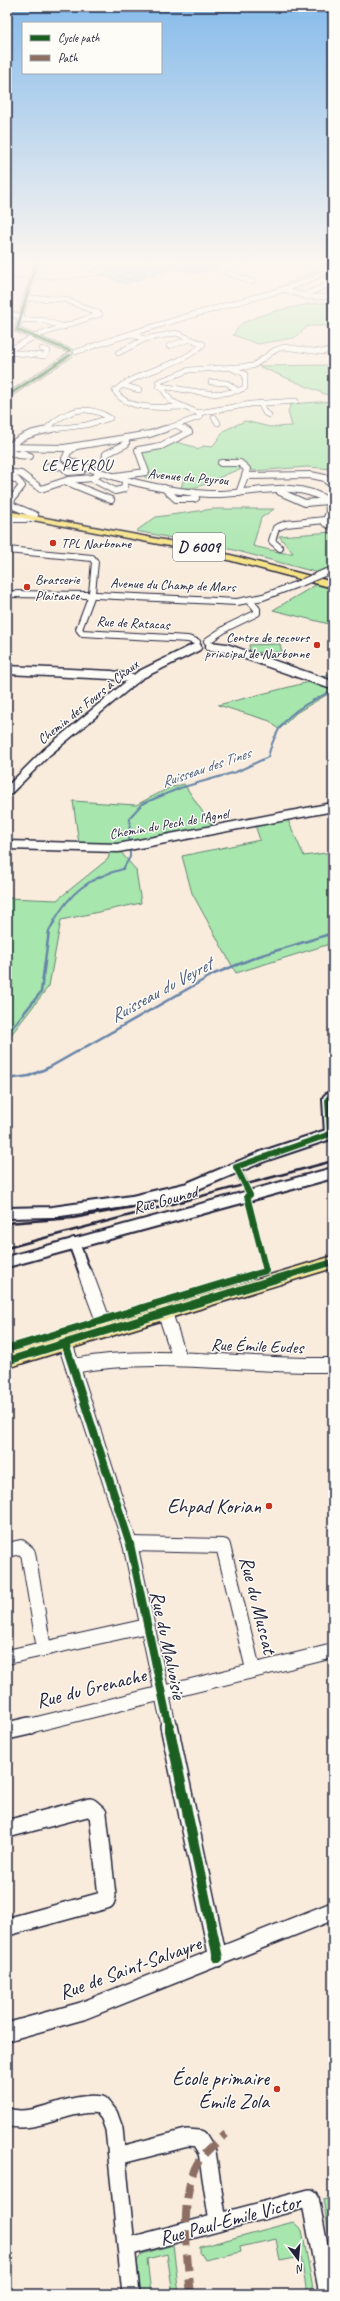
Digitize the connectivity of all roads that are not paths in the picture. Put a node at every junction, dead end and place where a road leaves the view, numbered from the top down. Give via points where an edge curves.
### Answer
1 (49, 367) edge
2 (159, 367) edge
3 (247, 367) edge
4 (199, 368) joint
5 (231, 368) junction
6 (211, 382) dead end
7 (122, 385) junction
8 (159, 386) junction
9 (140, 390) dead end
10 (238, 391) junction
11 (7, 396) edge
12 (296, 401) dead end
13 (260, 403) junction
14 (238, 406) junction
15 (184, 407) junction
16 (199, 415) junction
17 (268, 415) dead end
18 (214, 417) junction
19 (218, 423) dead end
20 (179, 426) junction
21 (46, 429) junction
22 (126, 438) junction
23 (62, 440) dead end
24 (77, 446) junction
25 (9, 449) edge
26 (45, 449) junction
27 (18, 455) dead end
28 (49, 456) junction
29 (64, 459) junction
30 (106, 459) dead end
31 (221, 463) dead end
32 (89, 470) junction
33 (7, 474) edge
34 (95, 476) junction
35 (245, 476) junction
36 (108, 477) junction
37 (7, 479) edge
38 (66, 481) junction
39 (327, 481) dead end
40 (125, 482) junction
41 (277, 490) junction
42 (254, 492) junction
43 (239, 493) junction
44 (263, 496) dead end
45 (7, 498) edge
46 (111, 500) dead end
47 (329, 500) edge
48 (7, 510) edge
49 (7, 513) edge
50 (331, 513) edge
51 (38, 517) junction
52 (7, 519) edge
53 (325, 520) junction
54 (333, 527) edge
55 (280, 548) dead end
56 (7, 550) edge
57 (333, 570) edge
58 (333, 581) edge
59 (333, 585) edge
60 (7, 594) edge
61 (91, 595) junction
62 (249, 600) junction
63 (197, 644) junction
64 (209, 644) junction
65 (7, 670) edge
66 (135, 679) junction
67 (329, 684) dead end
68 (7, 792) edge
69 (333, 807) edge
70 (7, 845) edge
71 (333, 1095) edge
72 (333, 1173) edge
73 (7, 1213) edge
74 (74, 1243) junction
75 (7, 1262) edge
76 (333, 1262) edge
77 (165, 1313) junction
78 (106, 1331) junction
79 (65, 1343) junction
80 (180, 1359) junction
81 (7, 1361) edge
82 (333, 1365) edge
83 (73, 1366) junction
84 (130, 1544) junction
85 (7, 1550) edge
86 (147, 1626) junction
87 (44, 1648) junction
88 (333, 1651) edge
89 (7, 1657) edge
90 (253, 1670) junction
91 (162, 1692) junction
92 (7, 1731) edge
93 (7, 1829) edge
94 (333, 1911) edge
95 (7, 1927) edge
96 (218, 1958) junction
97 (7, 2032) edge
98 (7, 2117) edge
99 (117, 2156) junction
100 (218, 2222) junction
101 (127, 2247) junction
102 (131, 2294) edge
103 (328, 2294) edge

1 - 11 street
2 - 7 street
3 - 5 street
4 - 5 street
4 - 8 street via 161,380 158,382
5 - 10 street via 245,374 245,388
6 - 10 street via 227,383
7 - 9 street
7 - 15 street via 116,391 117,396 130,403 156,407
8 - 10 street via 183,388 204,395
8 - 15 street via 167,398
12 - 13 street
13 - 14 street
13 - 17 street
14 - 16 street
14 - 18 street via 240,413
15 - 16 street
16 - 18 street
16 - 20 street
18 - 19 street
20 - 22 street
20 - 36 street via 189,432 161,446 138,450 146,472
21 - 21 street via 72,428 110,418 87,409 56,421
21 - 25 street via 16,440
22 - 24 street
22 - 30 street via 126,444 106,454
23 - 24 street
24 - 26 street
24 - 29 street via 68,452
25 - 26 street
25 - 27 street
26 - 28 street, Avenue du Peyrou
28 - 29 street, Avenue du Peyrou
28 - 32 street via 48,466 62,466 72,473
29 - 32 street, Avenue du Peyrou
31 - 35 street via 243,465 247,469
32 - 34 street, Avenue du Peyrou
33 - 38 street via 21,474 42,489
33 - 51 street via 22,486 13,497 11,505
34 - 36 street, Avenue du Peyrou
34 - 38 street
34 - 40 street via 115,491 124,489
35 - 39 street via 311,475 325,478
35 - 43 street
36 - 40 street, Avenue du Peyrou
37 - 45 street via 13,480 18,486 18,489
38 - 46 street
40 - 43 street, Avenue du Peyrou via 164,488 176,499 194,499 196,498 193,492 216,495
41 - 42 street, Avenue du Peyrou
41 - 47 street, Avenue du Peyrou via 305,490
41 - 47 street via 304,503
42 - 43 street, Avenue du Peyrou
42 - 44 street
47 - 50 street
48 - 51 main road, D 6009
49 - 51 main road, D 6009
50 - 53 street
51 - 52 street
51 - 58 main road, D 6009 via 203,547
51 - 59 main road, D 6009 via 210,553
53 - 54 street
53 - 55 street via 286,524 276,528 272,541
56 - 61 street, Rue de Ratacas via 92,558 94,562
57 - 62 street, bridge
60 - 61 street, Avenue du Champ de Mars
61 - 62 street, Avenue du Champ de Mars via 226,602
61 - 63 street, Rue de Ratacas via 79,629 82,632 188,639
62 - 64 street via 257,608 257,613 228,627
63 - 64 street via 205,648
63 - 66 street, Chemin des Fours à Chaux
64 - 67 street
65 - 66 street via 127,676
66 - 68 street, Chemin des Fours à Chaux via 47,752
69 - 70 street, Chemin du Pech de l'Agnel via 118,848
71 - 73 street via 328,1099 330,1134 205,1183 132,1201 53,1212
72 - 74 street, Rue Gounod via 248,1191
74 - 75 street, Rue Gounod
74 - 78 street
76 - 77 main road
77 - 78 main road
77 - 80 street
78 - 79 main road
79 - 81 main road
79 - 83 street, Rue du Malvoisie
80 - 82 street, Rue Émile Eudes via 241,1364
80 - 83 street, Rue Émile Eudes via 128,1357
83 - 84 street, Rue du Malvoisie
84 - 86 street, Rue du Malvoisie
84 - 90 street, Rue du Muscat via 223,1546
85 - 87 street via 21,1547 28,1553
86 - 87 street
86 - 91 street, Rue du Malvoisie
87 - 89 street
88 - 90 street, Rue du Muscat
90 - 91 street, Rue du Muscat
91 - 92 street, Rue du Grenache
91 - 96 street, Rue du Malvoisie
93 - 95 street via 90,1808 98,1814 107,1896 106,1900
94 - 96 street, Rue de Saint-Salvayre
96 - 97 street, Rue de Saint-Salvayre via 82,2011
98 - 99 street via 20,2120 84,2102 93,2102 101,2105 109,2115 114,2129
99 - 100 street via 187,2138 199,2139 207,2152
99 - 101 street
100 - 101 street, Rue Paul-Émile Victor
100 - 103 street, Rue Paul-Émile Victor via 310,2198
101 - 102 street

